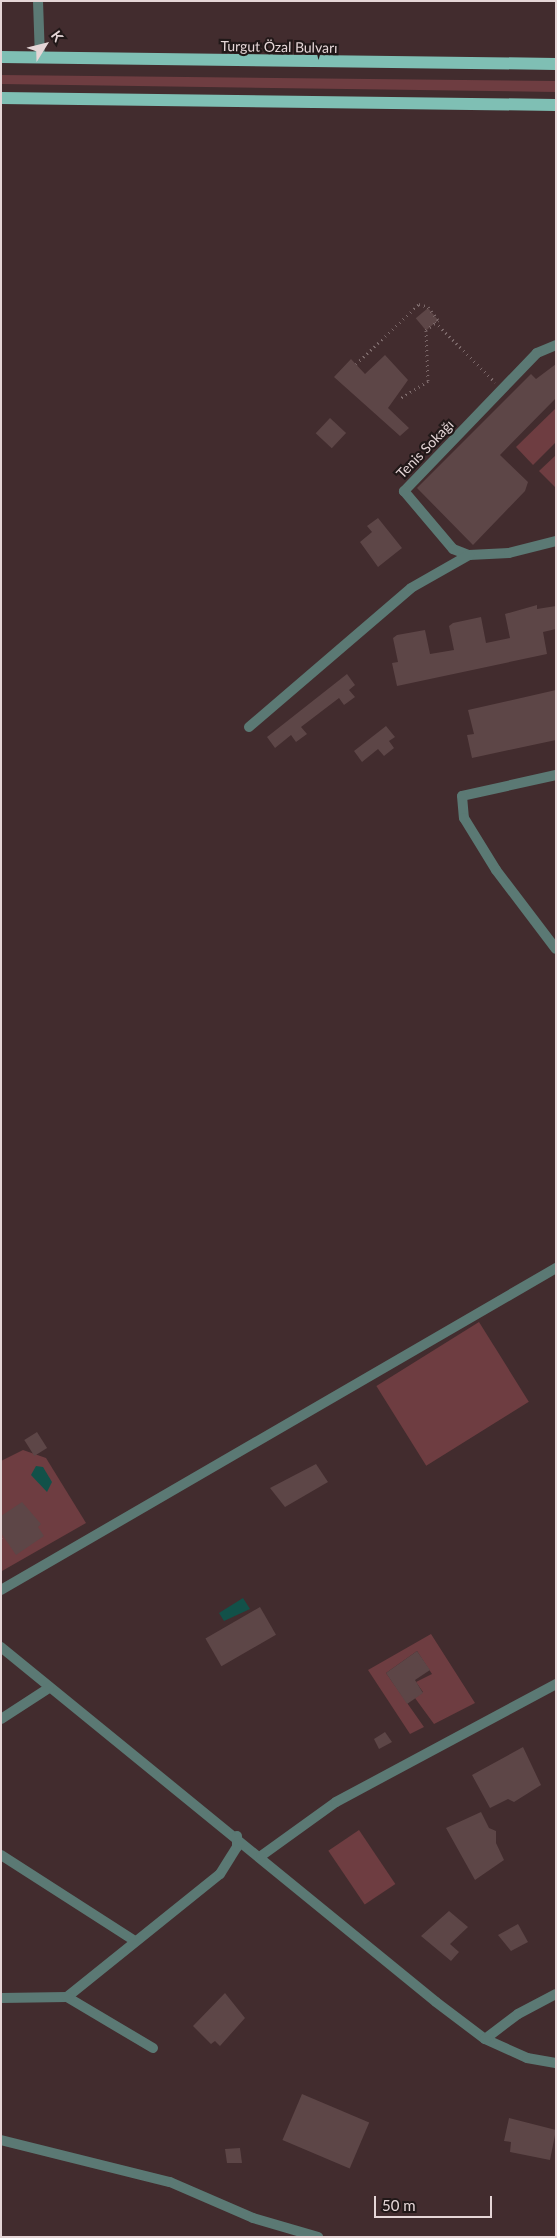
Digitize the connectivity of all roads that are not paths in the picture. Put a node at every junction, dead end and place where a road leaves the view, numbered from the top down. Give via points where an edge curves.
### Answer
1 (38, 1) edge
2 (1, 57) edge
3 (40, 57) junction
4 (556, 64) edge
5 (1, 98) edge
6 (556, 105) edge
7 (556, 345) edge
8 (556, 541) edge
9 (470, 555) junction
10 (249, 727) dead end
11 (556, 775) edge
12 (556, 949) edge
13 (556, 1268) edge
14 (1, 1590) edge
15 (1, 1647) edge
16 (556, 1684) edge
17 (49, 1688) junction
18 (1, 1719) edge
19 (237, 1836) junction
20 (1, 1855) edge
21 (261, 1856) junction
22 (135, 1942) junction
23 (556, 1994) edge
24 (1, 1998) edge
25 (66, 1998) junction
26 (485, 2039) junction
27 (153, 2048) dead end
28 (556, 2064) edge
29 (1, 2140) edge
30 (318, 2237) edge

1 - 3 street
2 - 3 main road, Turgut Özal Bulvarı
3 - 4 main road, Turgut Özal Bulvarı
5 - 6 main road
7 - 9 street, Tenis Sokağı via 537,353 404,490 453,550
8 - 9 street, Tenis Sokağı via 509,553
9 - 10 street via 410,588
11 - 12 street via 462,796 464,818
13 - 14 street
15 - 17 street
16 - 21 street via 336,1802
17 - 18 street
17 - 19 street
19 - 21 street
19 - 22 street via 237,1848 220,1874
20 - 22 street
21 - 26 street
22 - 25 street
23 - 26 street via 518,2014
24 - 25 street
25 - 27 street
26 - 28 street via 527,2058
29 - 30 street via 170,2182 253,2218

